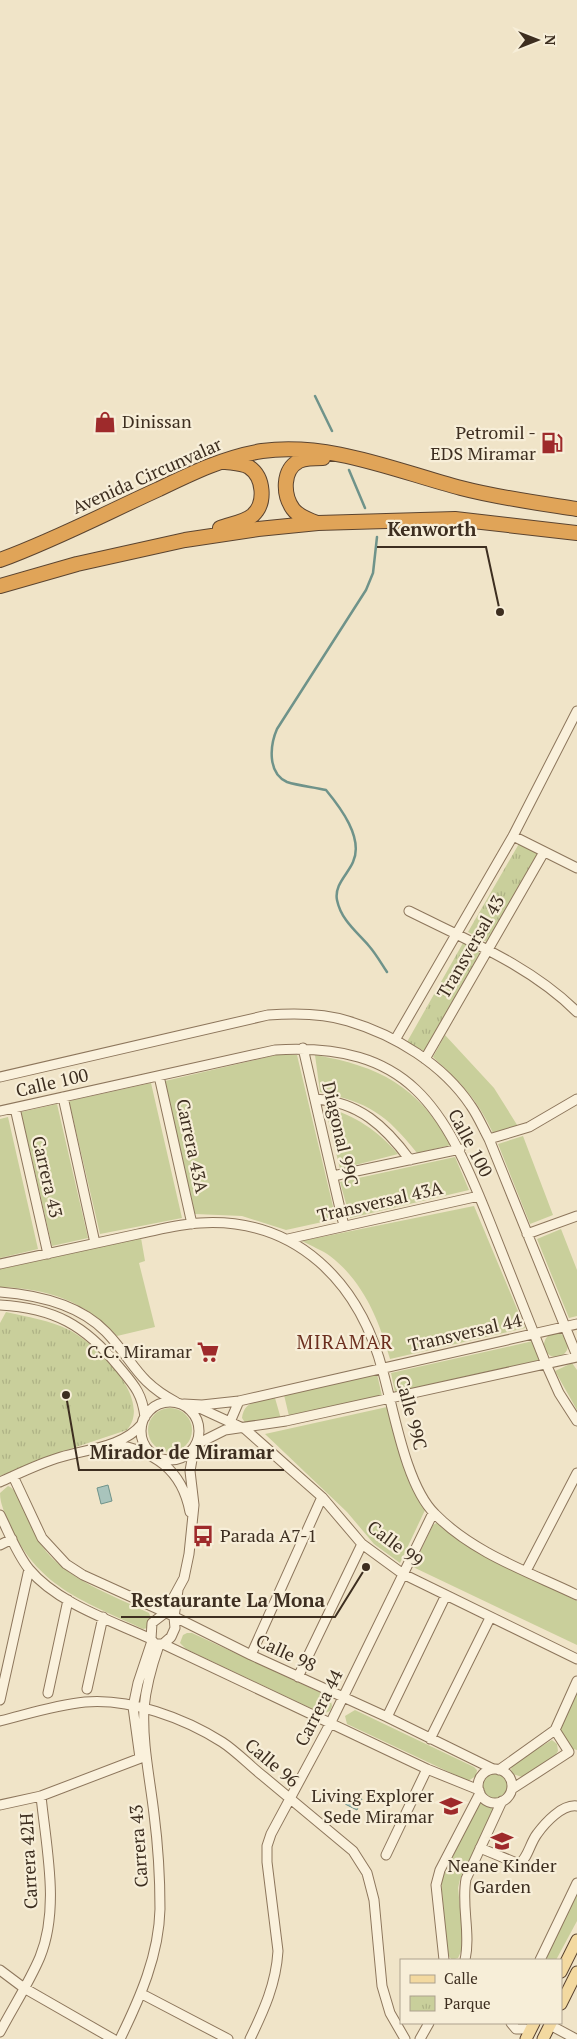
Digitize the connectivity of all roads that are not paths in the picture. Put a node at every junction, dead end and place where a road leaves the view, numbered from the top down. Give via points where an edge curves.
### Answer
1 (216, 462) junction
2 (371, 462) junction
3 (577, 509) edge
4 (318, 523) junction
5 (577, 533) edge
6 (197, 538) junction
7 (0, 560) edge
8 (0, 586) edge
9 (577, 711) edge
10 (513, 836) junction
11 (544, 852) junction
12 (577, 868) edge
13 (410, 911) dead end
14 (456, 935) junction
15 (488, 951) junction
16 (577, 1012) edge
17 (395, 1040) junction
18 (303, 1048) junction
19 (425, 1059) junction
20 (159, 1076) junction
21 (0, 1077) edge
22 (63, 1097) junction
23 (315, 1099) junction
24 (577, 1099) edge
25 (15, 1108) junction
26 (0, 1111) edge
27 (489, 1139) junction
28 (460, 1149) junction
29 (410, 1160) junction
30 (333, 1176) junction
31 (479, 1196) junction
32 (577, 1216) edge
33 (192, 1224) junction
34 (344, 1226) junction
35 (527, 1234) junction
36 (288, 1239) junction
37 (95, 1243) junction
38 (48, 1254) junction
39 (0, 1264) edge
40 (0, 1292) edge
41 (0, 1305) edge
42 (577, 1324) edge
43 (566, 1326) junction
44 (534, 1334) junction
45 (577, 1356) edge
46 (546, 1364) junction
47 (382, 1368) junction
48 (390, 1398) junction
49 (239, 1401) junction
50 (180, 1403) junction
51 (194, 1405) junction
52 (577, 1420) edge
53 (143, 1421) junction
54 (230, 1422) junction
55 (245, 1429) junction
56 (113, 1444) junction
57 (196, 1446) junction
58 (155, 1456) junction
59 (577, 1473) edge
60 (13, 1476) junction
61 (0, 1482) edge
62 (322, 1497) junction
63 (433, 1513) junction
64 (0, 1515) edge
65 (192, 1520) junction
66 (12, 1539) junction
67 (362, 1544) junction
68 (0, 1545) edge
69 (29, 1569) junction
70 (526, 1571) junction
71 (403, 1574) junction
72 (178, 1590) junction
73 (446, 1595) junction
74 (577, 1595) edge
75 (68, 1600) junction
76 (164, 1613) junction
77 (103, 1617) junction
78 (174, 1617) junction
79 (490, 1618) junction
80 (156, 1642) junction
81 (251, 1655) junction
82 (577, 1660) edge
83 (298, 1676) junction
84 (577, 1681) edge
85 (87, 1689) dead end
86 (48, 1693) dead end
87 (343, 1697) junction
88 (0, 1700) edge
89 (133, 1707) junction
90 (144, 1710) junction
91 (387, 1716) junction
92 (0, 1722) edge
93 (330, 1724) junction
94 (554, 1730) junction
95 (430, 1739) junction
96 (573, 1753) edge
97 (143, 1757) junction
98 (496, 1769) junction
99 (427, 1770) junction
100 (512, 1789) junction
101 (479, 1791) junction
102 (41, 1796) junction
103 (291, 1799) junction
104 (502, 1802) junction
105 (0, 1805) edge
106 (575, 1806) edge
107 (480, 1848) junction
108 (386, 1855) dead end
109 (577, 1883) edge
110 (577, 1940) edge
111 (444, 1959) edge
112 (465, 1959) edge
113 (540, 1959) edge
114 (0, 1970) edge
115 (562, 1970) edge
116 (577, 1972) edge
117 (24, 1988) junction
118 (142, 1994) junction
119 (562, 2002) edge
120 (428, 2024) edge
121 (512, 2024) edge
122 (551, 2024) edge
123 (530, 2030) edge
124 (0, 2032) edge
125 (113, 2039) edge
126 (120, 2039) edge
127 (228, 2039) edge
128 (250, 2039) edge
129 (405, 2039) edge
130 (420, 2039) edge
131 (543, 2039) edge
132 (576, 2039) edge

1 - 2 highway, Avenida Circunvalar via 294,449 324,451
1 - 6 highway via 251,468 260,484 261,502 248,519
1 - 7 highway, Avenida Circunvalar via 45,543
2 - 3 highway, Avenida Circunvalar via 474,492
2 - 4 highway via 322,458 300,461 291,467 286,496 294,510
4 - 5 highway via 455,520
4 - 6 highway
6 - 8 highway via 77,564
9 - 10 street, Transversal 43
10 - 11 street
10 - 14 street, Transversal 43
11 - 12 street
11 - 15 street, Transversal 43
13 - 14 street
14 - 15 street
14 - 17 street, Transversal 43
15 - 16 street via 525,971
15 - 19 street, Transversal 43
17 - 19 street, Calle 100
17 - 21 street, Calle 100 via 347,1020 296,1013 268,1015
18 - 20 street, Calle 100 via 274,1050
18 - 23 street, Diagonal 99C
18 - 28 street, Calle 100 via 354,1056 404,1080 430,1104
19 - 27 street, Calle 100 via 448,1078 471,1106
20 - 22 street, Calle 100
20 - 33 street, Carrera 43A
22 - 25 street, Calle 100
22 - 37 street
23 - 29 street via 346,1104 367,1114 394,1138
23 - 30 street, Diagonal 99C
24 - 27 street via 529,1127
25 - 26 street, Calle 100
25 - 38 street, Carrera 43
27 - 35 street, Calle 100
28 - 29 street
28 - 31 street, Calle 100
29 - 30 street
30 - 34 street, Diagonal 99C
31 - 34 street, Transversal 43A
31 - 44 street, Calle 100
32 - 35 street
33 - 36 street, Calle 99C via 239,1224
33 - 37 street, Calle 99C
34 - 36 street, Transversal 43A
35 - 43 street, Calle 100
36 - 47 street, Calle 99C via 344,1285 368,1325
37 - 38 street, Calle 99C
38 - 39 street, Calle 99C
40 - 50 street via 37,1297 79,1312 107,1332 147,1383
41 - 53 street via 52,1315 90,1334 140,1393
42 - 43 street, Transversal 44
43 - 44 street, Transversal 44
43 - 45 street, Calle 100
44 - 46 street, Calle 100
44 - 47 street, Transversal 44
45 - 46 street
46 - 48 street
46 - 52 street, Calle 100
47 - 48 street, Calle 99C
47 - 49 street, Transversal 44
48 - 55 street
48 - 63 street, Calle 99C via 409,1466
49 - 51 street, Transversal 44
49 - 54 street
50 - 51 street, Transversal 44
50 - 53 street via 154,1406
50 - 57 street via 195,1414 198,1422 200,1429
51 - 54 street, Calle 99
53 - 56 street via 133,1433
53 - 58 street via 143,1441
54 - 55 street, Calle 99
55 - 57 street via 221,1431
55 - 62 street, Calle 99
56 - 58 street
56 - 60 street via 59,1458
57 - 58 street via 183,1458 174,1460
57 - 65 street via 190,1471 194,1496
58 - 65 street via 181,1486
59 - 70 street
60 - 61 street
60 - 76 street via 42,1538 66,1564
62 - 67 street, Calle 99
62 - 81 street
63 - 70 street, Calle 99C via 465,1540
63 - 71 street, Carrera 44
64 - 66 street
65 - 72 street via 187,1566
66 - 68 street
66 - 69 street
67 - 71 street, Calle 99
67 - 83 street
69 - 75 street
69 - 88 street
70 - 74 street, Calle 99C
71 - 73 street, Calle 99
71 - 87 street, Carrera 44
72 - 76 street
72 - 78 street
73 - 79 street, Calle 99
73 - 91 street
75 - 77 street
75 - 86 street
76 - 78 street, Calle 98
76 - 80 street via 152,1623
77 - 80 street
77 - 85 street
78 - 80 street via 174,1633
78 - 81 street, Calle 98
79 - 82 street, Calle 99
79 - 95 street
80 - 89 street, Carrera 43 via 138,1683
80 - 90 street, Carrera 43
80 - 93 street
81 - 83 street, Calle 98
83 - 87 street, Calle 98
84 - 94 street
87 - 91 street, Calle 98
87 - 93 street, Carrera 44
89 - 90 street, Calle 96
89 - 92 street, Calle 96 via 87,1702 49,1707
89 - 97 street, Carrera 43
90 - 97 street, Carrera 43
90 - 103 street, Calle 96 via 195,1727 223,1743
91 - 95 street, Calle 98
93 - 99 street
93 - 103 street, Carrera 44
94 - 96 street
94 - 98 street
95 - 98 street, Calle 98
96 - 100 street
97 - 102 street
97 - 118 street, Carrera 43 via 154,1814 160,1910 155,1947
98 - 100 street via 511,1779
98 - 101 street via 480,1779
99 - 101 street
99 - 108 street
100 - 104 street
101 - 104 street via 489,1802
101 - 111 street via 440,1870 436,1885
102 - 105 street
102 - 117 street, Carrera 42H via 50,1885 48,1925 40,1956
103 - 128 street, Carrera 44 via 267,1846 277,1966 270,1995
103 - 129 street, Calle 96 via 353,1851 367,1873 374,1900 382,1986 390,2013
104 - 107 street
106 - 107 street via 560,1811 537,1834 519,1864
107 - 112 street via 464,1889 469,1944
109 - 113 street
110 - 115 main road
114 - 117 street
116 - 119 main road
117 - 124 street, Carrera 42H
117 - 125 street
118 - 126 street, Carrera 43
118 - 127 street
120 - 130 street
121 - 123 street via 516,2028
122 - 131 main road
122 - 132 street

